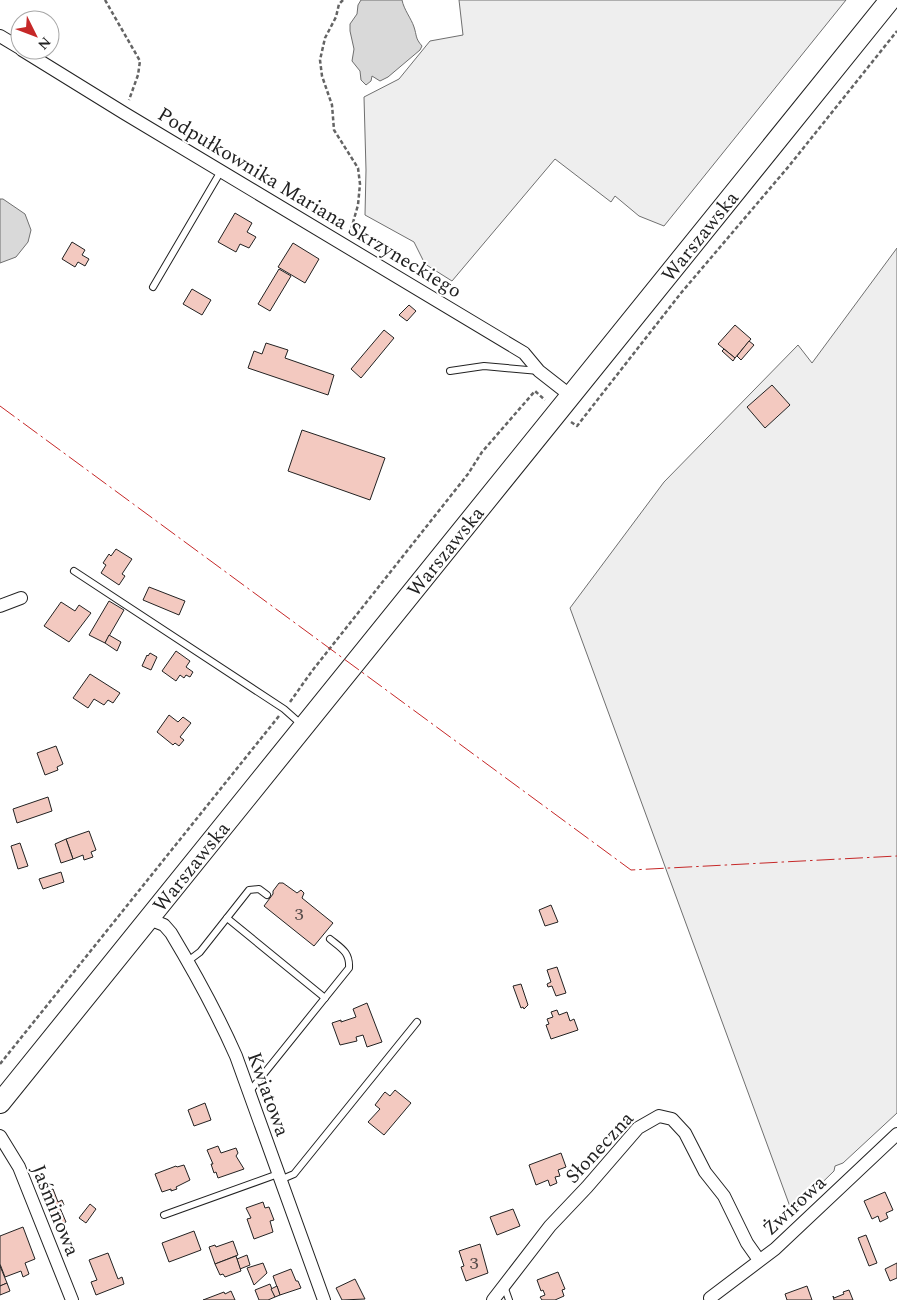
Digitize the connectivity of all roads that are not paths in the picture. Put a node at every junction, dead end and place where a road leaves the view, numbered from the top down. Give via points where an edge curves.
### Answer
1 (890, 0) edge
2 (39, 60) edge
3 (221, 170) junction
4 (153, 287) dead end
5 (450, 371) dead end
6 (539, 371) junction
7 (571, 396) junction
8 (74, 571) dead end
9 (21, 598) dead end
10 (0, 606) edge
11 (304, 727) junction
12 (268, 895) dead end
13 (227, 918) junction
14 (149, 919) junction
15 (330, 939) dead end
16 (188, 961) junction
17 (325, 998) junction
18 (417, 1022) dead end
19 (249, 1092) junction
20 (0, 1104) edge
21 (897, 1134) edge
22 (0, 1136) edge
23 (279, 1177) junction
24 (164, 1215) dead end
25 (759, 1260) junction
26 (504, 1286) junction
27 (710, 1298) dead end
28 (72, 1300) edge
29 (324, 1300) edge
30 (493, 1300) edge
31 (509, 1300) edge

1 - 7 main road, Warszawska
2 - 3 street, Podpułkownika Mariana Skrzyneckiego
3 - 4 lane
3 - 6 street, Podpułkownika Mariana Skrzyneckiego via 524,352
5 - 6 lane via 484,366
6 - 7 street, Podpułkownika Mariana Skrzyneckiego
7 - 11 main road, Warszawska
8 - 11 lane via 284,709
9 - 10 street
11 - 14 main road, Warszawska
12 - 13 lane via 259,889 249,890
13 - 16 lane via 200,952
13 - 17 lane
14 - 16 street, Kwiatowa via 164,925
14 - 20 main road, Warszawska
15 - 17 lane via 350,959 349,968
16 - 19 street, Kwiatowa via 226,1032
17 - 19 lane
18 - 23 lane via 294,1174
19 - 23 street, Kwiatowa
21 - 25 street, Żwirowa via 775,1249
22 - 28 street, Jaśminowa via 19,1167
23 - 24 lane
23 - 29 street, Kwiatowa
25 - 26 street, Słoneczna via 724,1196 705,1172 685,1132 672,1119 659,1116 638,1128 550,1226
25 - 27 street, Żwirowa
26 - 30 street, Słoneczna
26 - 31 lane

